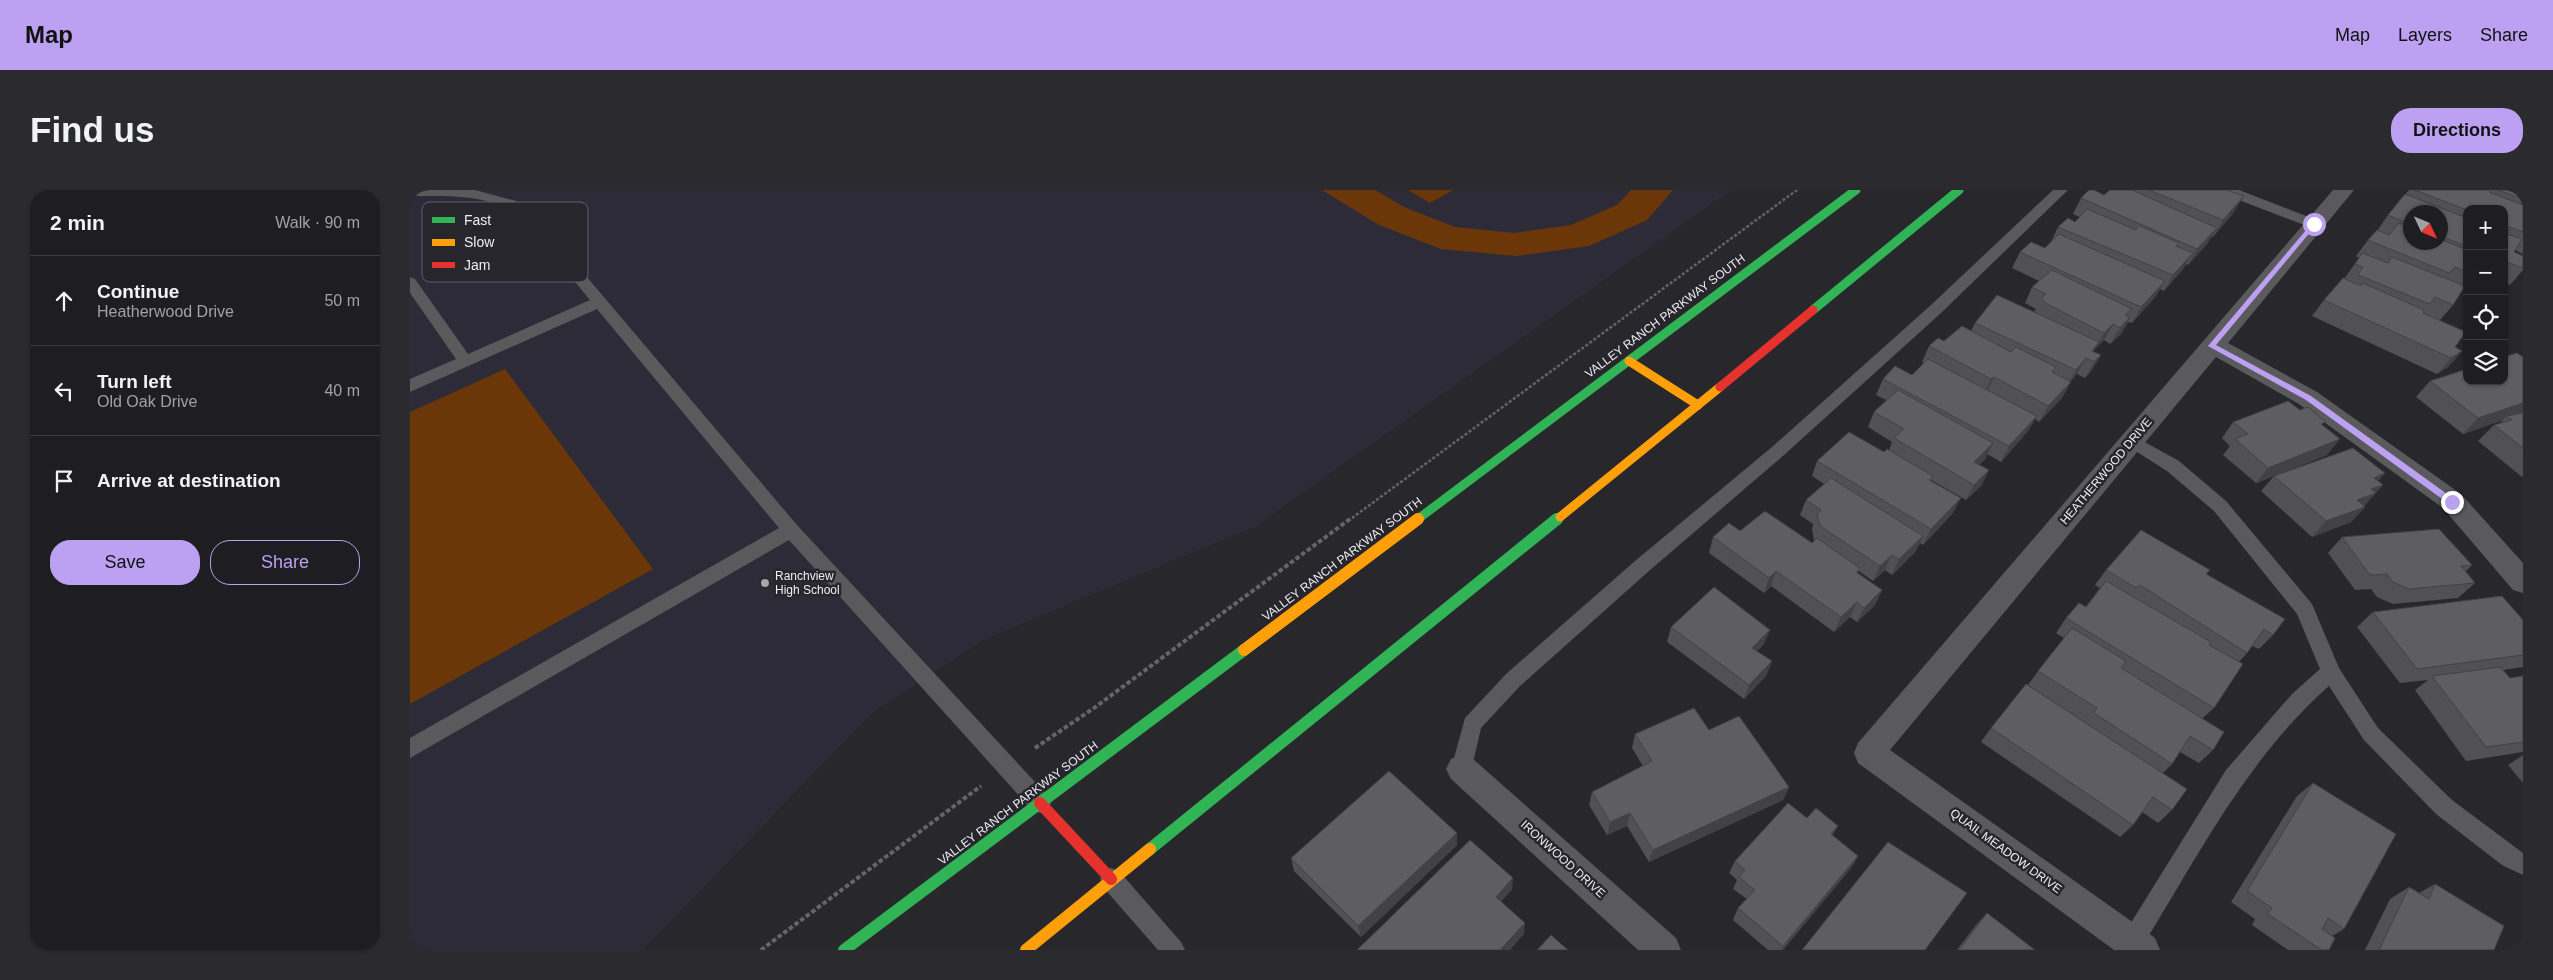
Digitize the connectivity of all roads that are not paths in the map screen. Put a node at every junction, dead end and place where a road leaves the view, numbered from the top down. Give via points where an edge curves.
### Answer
1 (1856, 190) edge
2 (1959, 190) edge
3 (2061, 190) edge
4 (2226, 190) edge
5 (2344, 190) edge
6 (467, 191) edge
7 (410, 192) edge
8 (504, 202) edge
9 (2314, 224) junction
10 (410, 282) edge
11 (585, 282) edge
12 (601, 301) junction
13 (2212, 346) junction
14 (465, 361) junction
15 (1629, 361) junction
16 (410, 386) edge
17 (1698, 405) junction
18 (2132, 440) junction
19 (791, 530) junction
20 (2523, 582) edge
21 (2331, 672) junction
22 (410, 749) edge
23 (1869, 753) joint
24 (1462, 769) joint
25 (1040, 803) junction
26 (2523, 864) edge
27 (1111, 880) junction
28 (2138, 946) edge
29 (844, 950) edge
30 (1026, 950) edge
31 (1173, 950) edge
32 (1664, 950) edge

1 - 15 street, VALLEY RANCH PARKWAY SOUTH
2 - 17 street
3 - 24 lane via 1936,309 1778,451 1513,680 1472,724
4 - 9 lane
5 - 9 street, HEATHERWOOD DRIVE
6 - 7 lane
6 - 8 lane
9 - 13 street, HEATHERWOOD DRIVE
10 - 14 lane
11 - 12 lane
12 - 14 lane
12 - 19 lane
13 - 18 street, HEATHERWOOD DRIVE
13 - 20 street via 2308,398 2452,502
14 - 16 lane
15 - 17 street
15 - 25 street, VALLEY RANCH PARKWAY SOUTH
17 - 27 street
18 - 21 lane via 2173,466 2220,506 2305,610
18 - 23 street, HEATHERWOOD DRIVE
19 - 22 lane
19 - 25 lane
21 - 26 lane via 2372,734 2444,807 2510,858
21 - 28 lane via 2299,700 2234,777
23 - 28 street, QUAIL MEADOW DRIVE
24 - 32 street, IRONWOOD DRIVE
25 - 27 street
25 - 29 street, VALLEY RANCH PARKWAY SOUTH
27 - 30 street
27 - 31 lane

